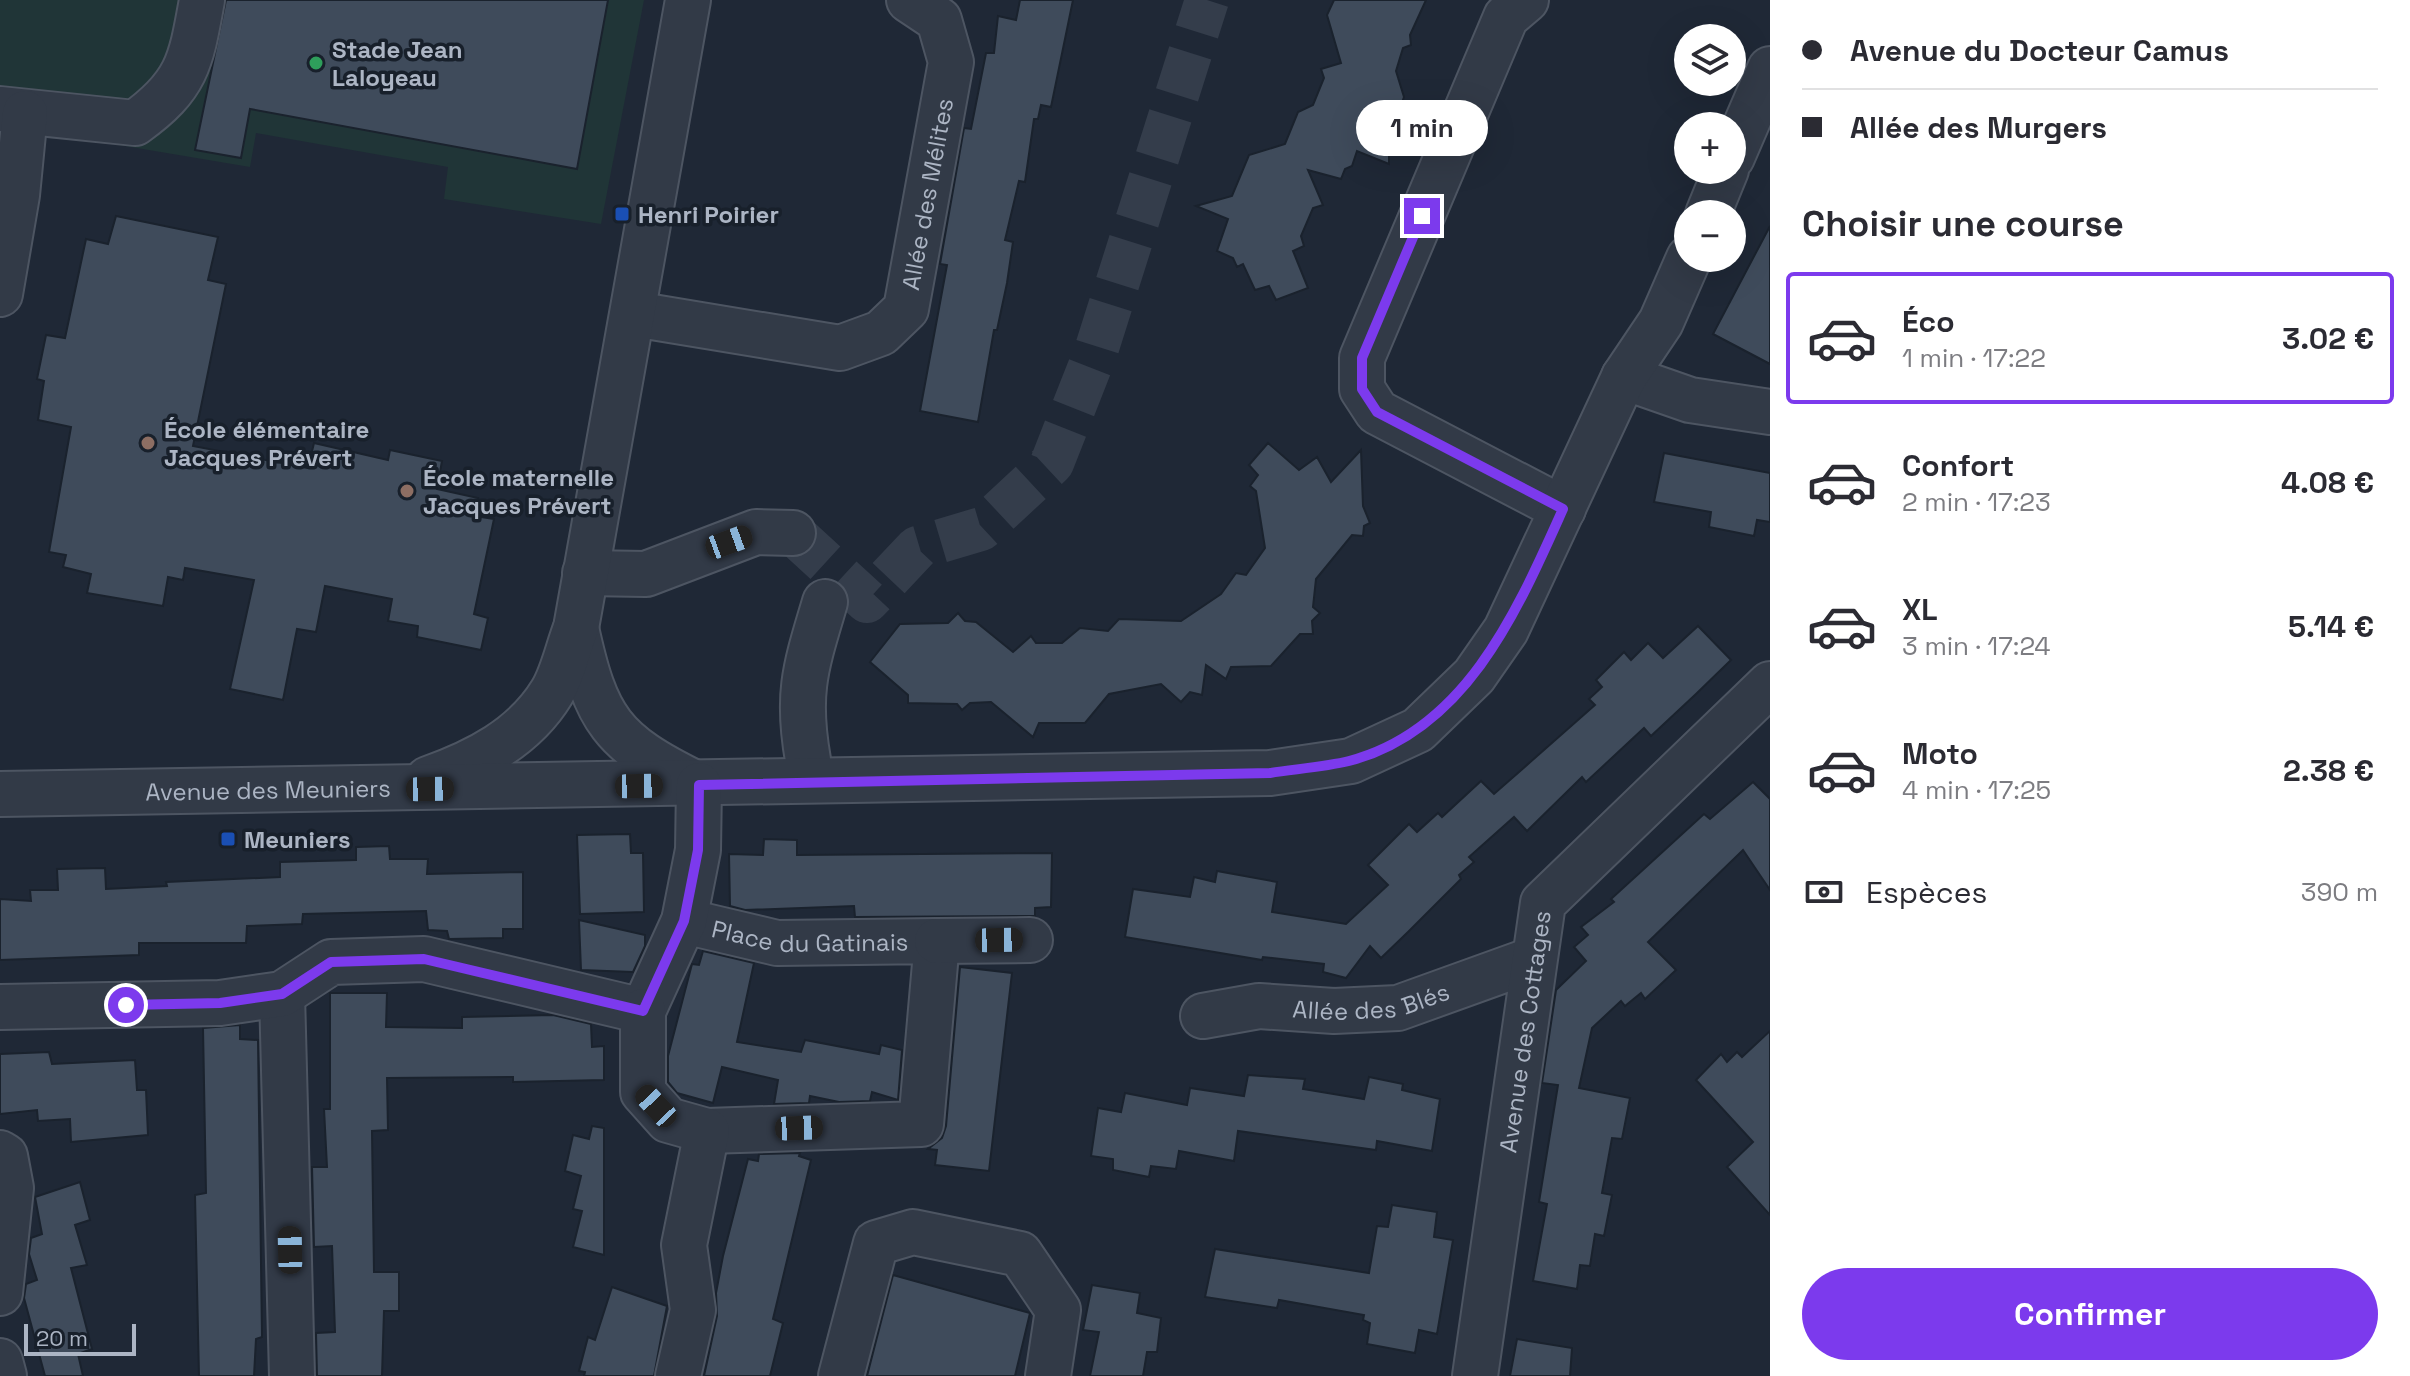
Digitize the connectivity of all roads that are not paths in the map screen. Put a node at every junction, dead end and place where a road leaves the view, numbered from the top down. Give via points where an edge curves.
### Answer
1 (202, 0) edge
2 (688, 0) edge
3 (909, 0) edge
4 (1526, 0) edge
5 (1770, 69) edge
6 (12, 111) edge
7 (1746, 125) edge
8 (1683, 272) edge
9 (0, 294) edge
10 (634, 314) junction
11 (1624, 377) junction
12 (1770, 412) edge
13 (1563, 509) junction
14 (793, 533) tunnel mouth
15 (585, 573) junction
16 (825, 602) dead end
17 (576, 628) junction
18 (1770, 684) edge
19 (808, 760) dead end
20 (699, 785) junction
21 (401, 789) junction
22 (0, 794) edge
23 (684, 921) junction
24 (1030, 940) dead end
25 (937, 941) junction
26 (1534, 959) junction
27 (282, 994) junction
28 (0, 1007) edge
29 (643, 1011) junction
30 (1203, 1016) dead end
31 (707, 1131) junction
32 (0, 1153) edge
33 (0, 1293) edge
34 (0, 1361) edge
35 (4, 1376) edge
36 (292, 1376) edge
37 (678, 1376) edge
38 (841, 1376) edge
39 (1048, 1376) edge
40 (1475, 1376) edge

1 - 6 street via 191,61 164,102 135,123
2 - 10 street
3 - 10 street, Allée des Mélites via 939,20 951,62 906,309 881,333 840,348
4 - 13 street via 1506,17 1386,301 1362,358 1362,389 1377,412
5 - 7 street
6 - 9 street via 17,195
8 - 11 street, Avenue des Meuniers via 1661,322
10 - 15 street
11 - 12 street via 1690,400
11 - 13 street, Avenue des Meuniers
13 - 20 street, Avenue des Meuniers via 1506,630 1474,676 1418,730 1351,761 1270,773
14 - 15 street via 756,532 646,574
15 - 17 street
16 - 19 street via 805,670 800,714
17 - 20 street via 589,687 610,727 664,768
17 - 21 street via 552,692 503,744 473,764
18 - 26 street, Avenue des Cottages via 1543,903
20 - 21 street, Avenue des Meuniers
20 - 23 street via 698,850
21 - 22 street, Avenue des Meuniers
23 - 25 street, Place du Gatinais via 777,943
23 - 29 street
24 - 25 street, Place du Gatinais
25 - 31 street, Place du Gatinais via 921,1124
26 - 30 street, Allée des Blés via 1398,1008 1259,1006
26 - 40 street, Avenue des Cottages
27 - 28 street via 220,1003
27 - 29 street via 331,962 424,959
27 - 36 street
29 - 31 street via 643,1092 668,1120
31 - 37 street via 684,1245 693,1310
32 - 33 street via 11,1188
34 - 35 street
38 - 39 street via 876,1243 913,1232 1020,1254 1058,1310

